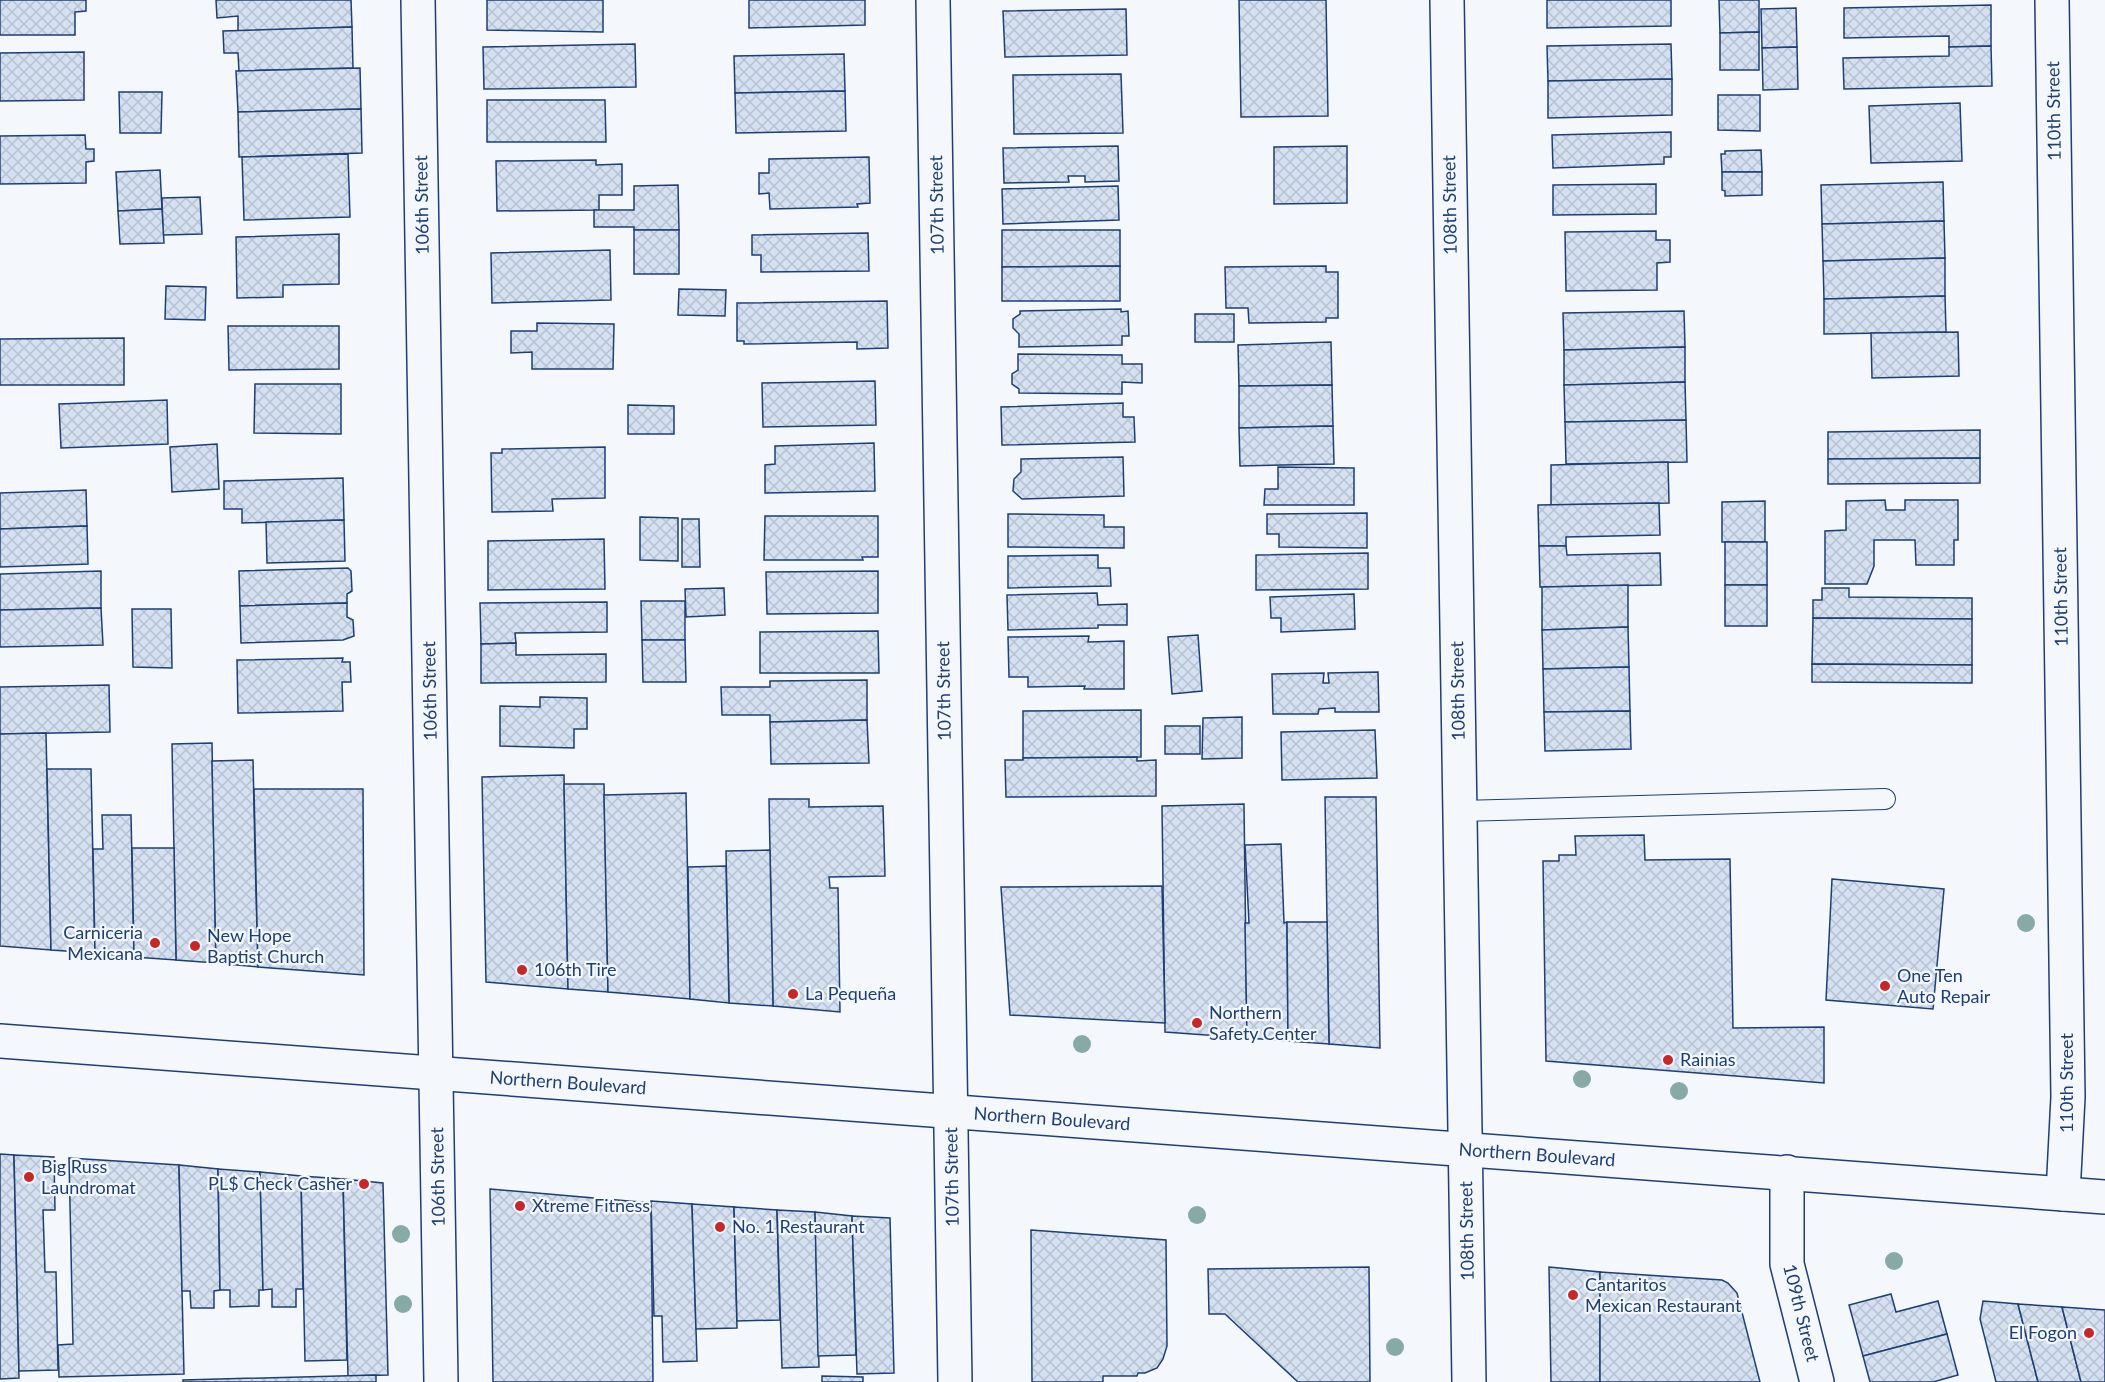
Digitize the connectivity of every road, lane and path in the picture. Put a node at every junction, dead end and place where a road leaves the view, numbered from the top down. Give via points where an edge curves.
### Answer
1 (418, 0) edge
2 (933, 0) edge
3 (1447, 0) edge
4 (2052, 0) edge
5 (1885, 799) dead end
6 (1460, 811) junction
7 (0, 1041) edge
8 (436, 1074) junction
9 (951, 1111) junction
10 (1465, 1150) junction
11 (1787, 1172) junction
12 (2063, 1194) junction
13 (2105, 1197) edge
14 (441, 1382) edge
15 (955, 1382) edge
16 (1469, 1382) edge
17 (1817, 1382) edge

1 - 8 street, 106th Street
2 - 9 street, 107th Street
3 - 6 street, 108th Street
4 - 12 street, 110th Street via 2068,1097
5 - 6 lane
6 - 10 street, 108th Street
7 - 8 street, Northern Boulevard
8 - 9 street, Northern Boulevard
8 - 14 street, 106th Street
9 - 10 street, Northern Boulevard
9 - 15 street, 107th Street
10 - 11 street, Northern Boulevard
10 - 16 street, 108th Street
11 - 12 street, Northern Boulevard
11 - 17 street, 109th Street via 1787,1264
12 - 13 street, Northern Boulevard

